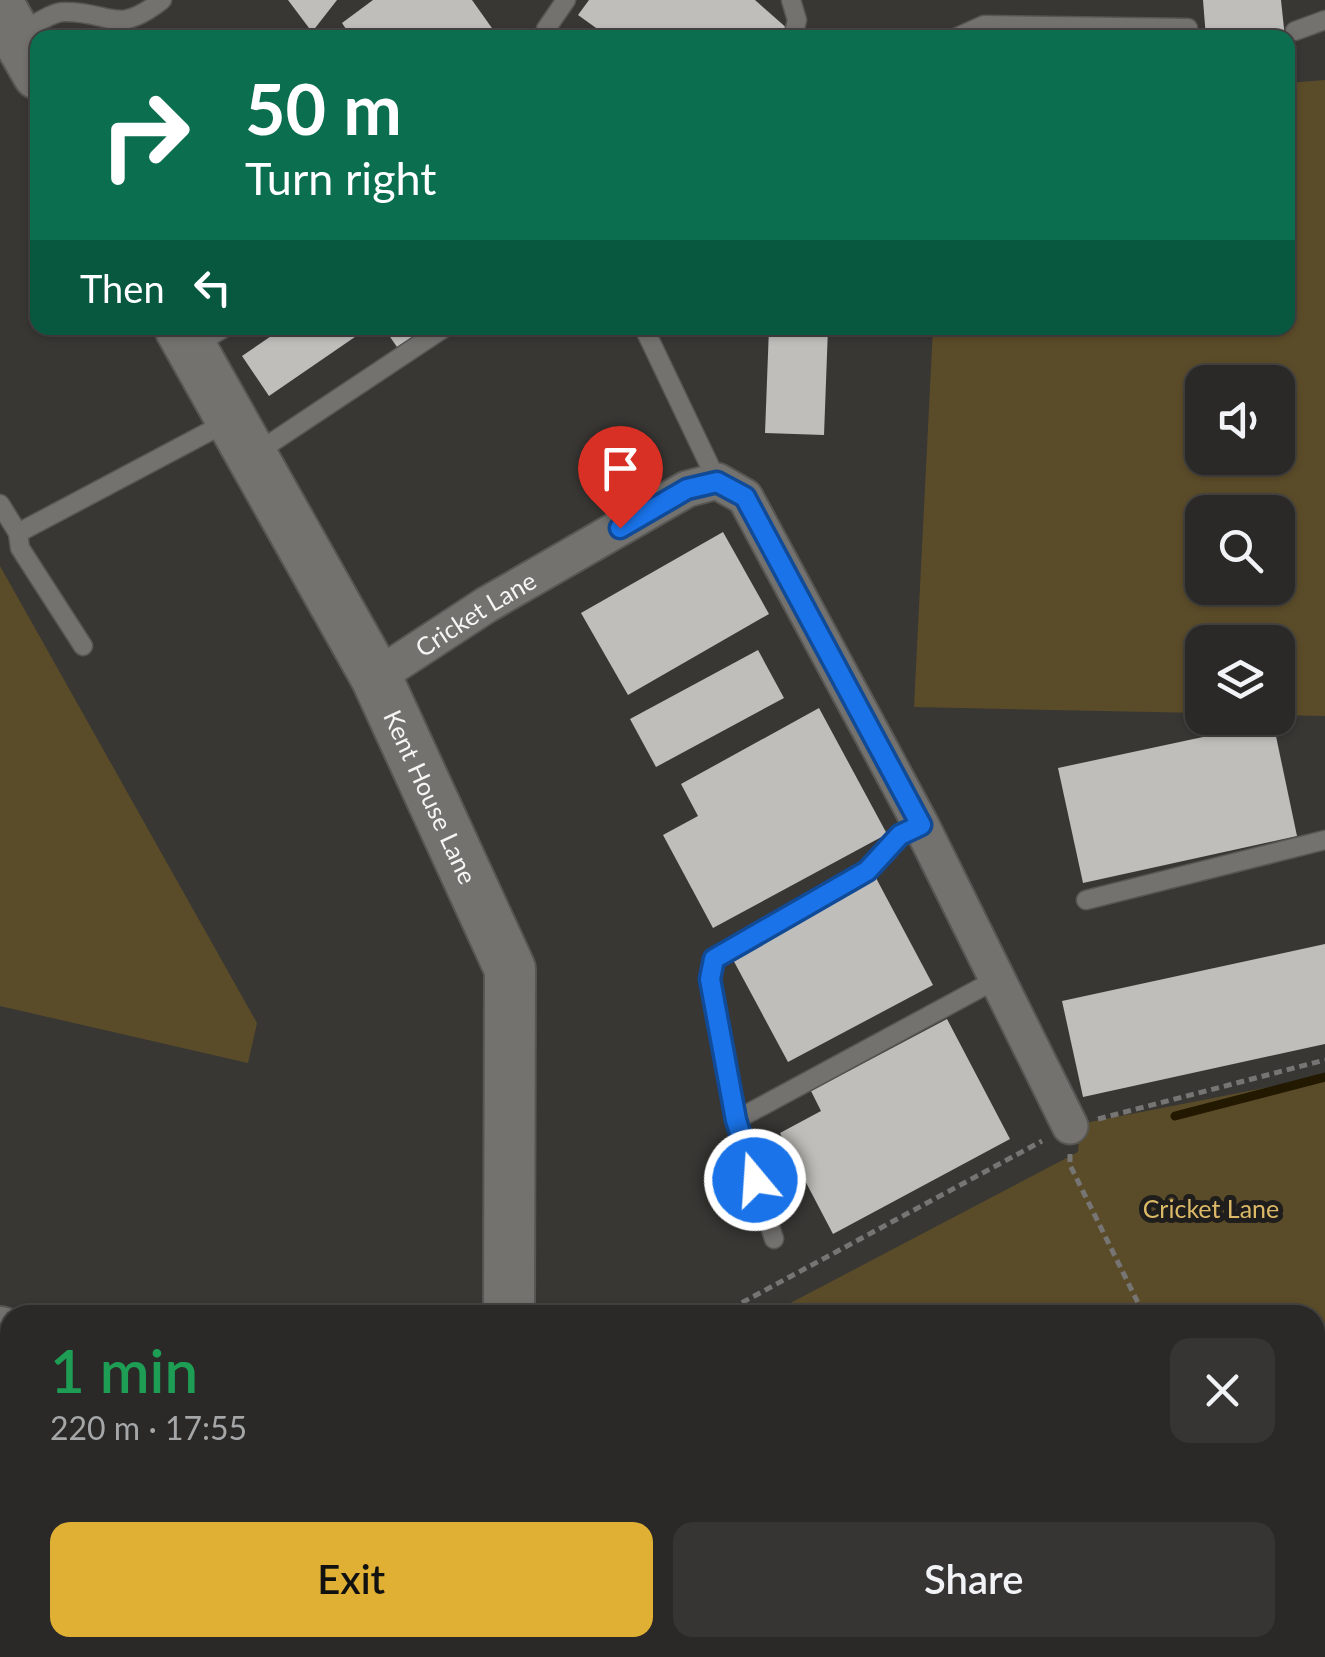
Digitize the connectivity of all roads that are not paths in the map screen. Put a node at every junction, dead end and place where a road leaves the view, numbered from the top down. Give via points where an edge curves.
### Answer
1 (162, 0) edge
2 (566, 0) edge
3 (792, 0) edge
4 (1325, 20) edge
5 (1188, 28) dead end
6 (31, 30) edge
7 (546, 30) edge
8 (795, 30) edge
9 (972, 30) edge
10 (1295, 31) dead end
11 (198, 335) edge
12 (431, 335) edge
13 (647, 335) edge
14 (241, 438) junction
15 (717, 482) junction
16 (0, 504) edge
17 (18, 534) junction
18 (83, 646) dead end
19 (376, 677) junction
20 (921, 825) junction
21 (1325, 840) edge
22 (1086, 900) dead end
23 (997, 979) junction
24 (736, 1120) junction
25 (1070, 1126) road end
26 (774, 1239) dead end
27 (509, 1305) edge

1 - 6 lane via 133,19 61,12
2 - 7 lane
3 - 8 lane
4 - 10 lane
5 - 9 lane
11 - 14 street, Kent House Lane
12 - 14 lane
13 - 15 lane
14 - 17 lane
14 - 19 street, Kent House Lane
15 - 19 street, Cricket Lane via 687,489
15 - 20 street via 745,497
16 - 17 lane
17 - 18 lane via 20,548
19 - 27 street, Kent House Lane via 510,969
20 - 23 street
20 - 24 lane via 900,835 867,871 714,959 710,979
21 - 22 lane
23 - 24 lane
23 - 25 street
24 - 26 lane

